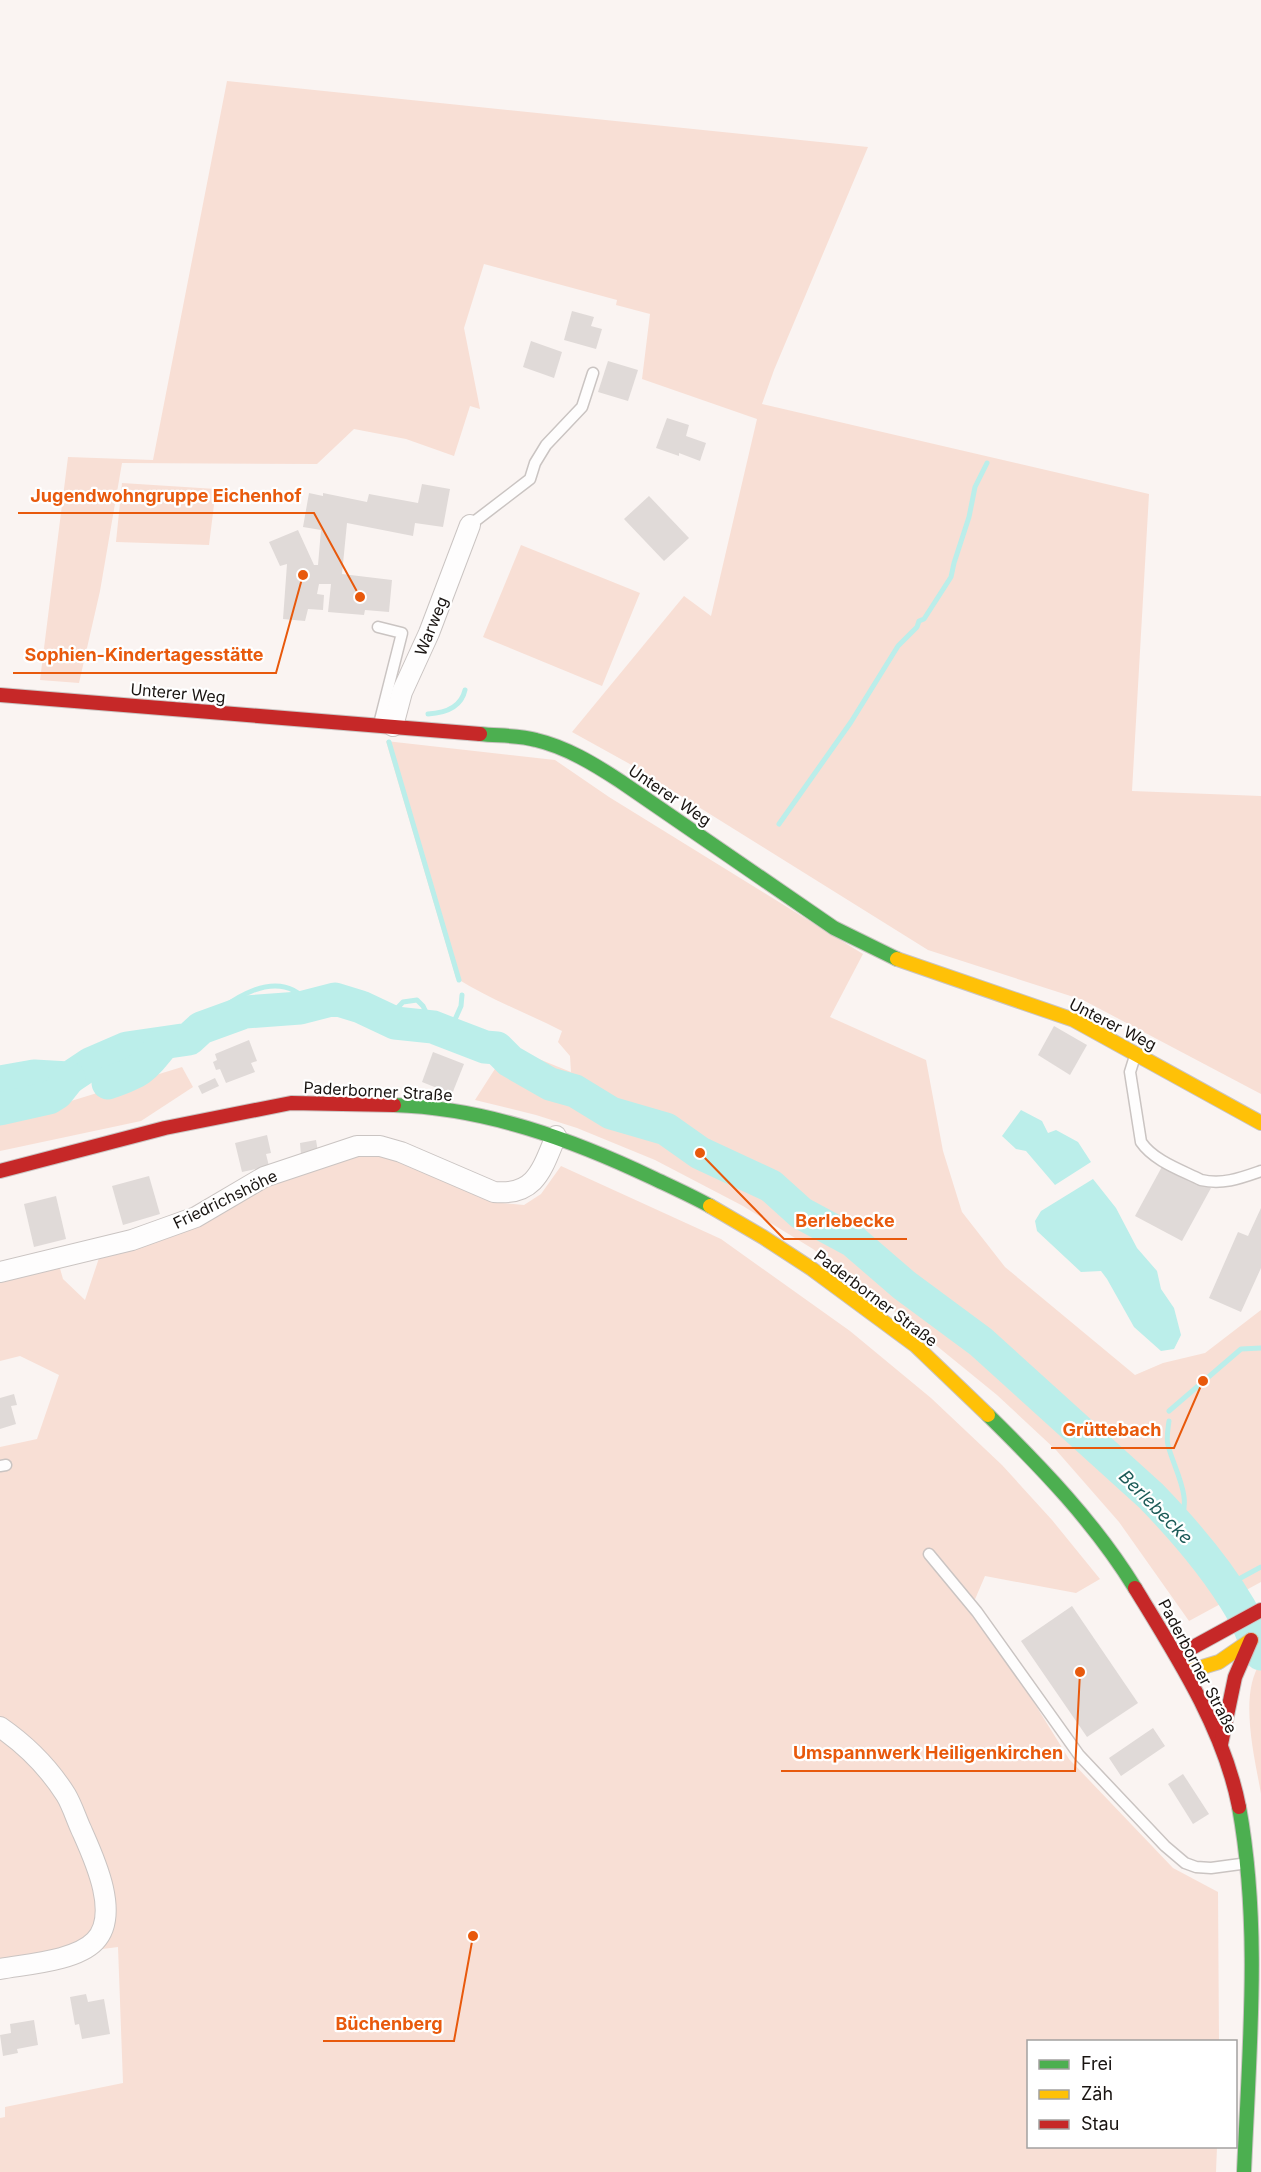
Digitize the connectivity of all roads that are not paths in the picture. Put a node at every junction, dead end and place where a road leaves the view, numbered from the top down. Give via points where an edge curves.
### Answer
1 (593, 373) dead end
2 (470, 525) joint
3 (378, 627) dead end
4 (0, 695) edge
5 (386, 725) junction
6 (1137, 1053) junction
7 (1261, 1123) edge
8 (556, 1137) junction
9 (0, 1171) edge
10 (1261, 1171) edge
11 (0, 1272) edge
12 (929, 1554) dead end
13 (1261, 1610) edge
14 (1256, 1636) edge
15 (1238, 1655) junction
16 (1177, 1656) junction
17 (1186, 1672) junction
18 (0, 1727) edge
19 (1221, 1744) junction
20 (1248, 1863) junction
21 (0, 1969) edge
22 (1244, 2172) edge

1 - 2 lane via 582,407 546,445 530,479
2 - 5 street, Warweg via 429,633
3 - 5 lane via 402,633
4 - 5 main road, Unterer Weg
5 - 6 main road, Unterer Weg via 534,739 567,750 620,781 834,928 903,962 1074,1020
6 - 7 main road, Unterer Weg
6 - 10 lane via 1130,1072 1146,1149 1209,1182 1227,1182
8 - 9 main road, Paderborner Straße via 476,1114 417,1106 291,1103 165,1128
8 - 11 street, Friedrichshöhe via 536,1179 507,1194 401,1152 380,1146 357,1146 264,1177 196,1217 143,1236
8 - 16 main road, Paderborner Straße via 630,1167 752,1231 812,1269 915,1345 1058,1485 1125,1571
12 - 20 lane via 977,1612 1079,1755 1164,1846 1196,1867
13 - 16 main road
14 - 15 main road
15 - 17 main road
15 - 19 main road
16 - 17 main road, Paderborner Straße
17 - 19 main road, Paderborner Straße
18 - 21 street via 35,1756 68,1797 99,1870 105,1909 96,1940 76,1954
19 - 20 main road, Paderborner Straße via 1237,1796
20 - 22 main road, Paderborner Straße via 1252,1983

